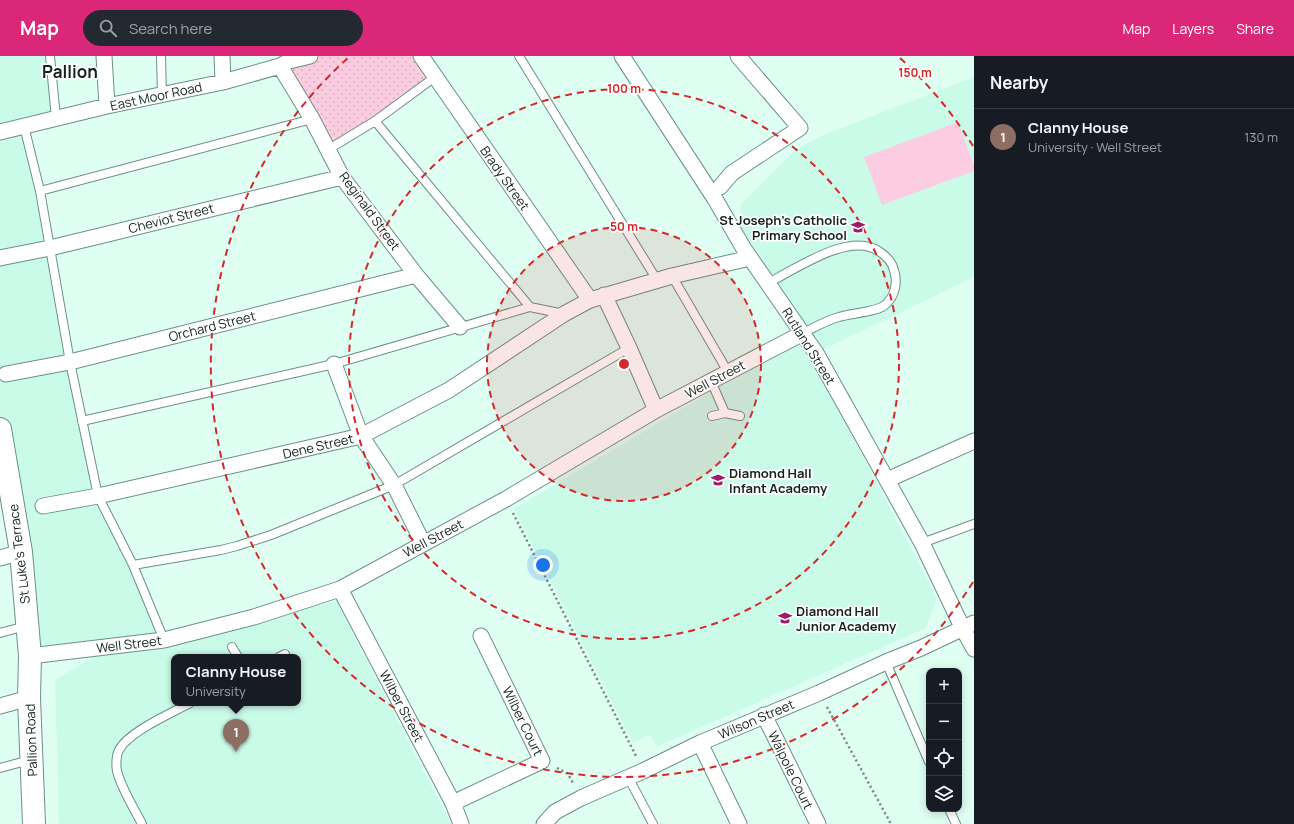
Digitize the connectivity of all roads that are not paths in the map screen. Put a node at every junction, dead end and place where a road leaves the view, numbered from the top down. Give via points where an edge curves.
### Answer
1 (50, 56) edge
2 (104, 56) edge
3 (161, 56) edge
4 (222, 56) edge
5 (310, 56) edge
6 (421, 56) edge
7 (519, 56) edge
8 (738, 56) edge
9 (625, 57) edge
10 (286, 61) edge
11 (435, 77) junction
12 (223, 82) junction
13 (162, 96) junction
14 (107, 106) junction
15 (56, 118) junction
16 (312, 119) junction
17 (375, 121) junction
18 (24, 126) junction
19 (0, 132) edge
20 (328, 149) junction
21 (342, 177) junction
22 (720, 187) dead end
23 (40, 191) junction
24 (50, 248) junction
25 (0, 258) edge
26 (750, 258) junction
27 (416, 274) junction
28 (672, 276) junction
29 (657, 280) junction
30 (768, 283) junction
31 (597, 297) junction
32 (530, 307) junction
33 (564, 314) junction
34 (460, 327) junction
35 (803, 333) junction
36 (629, 348) junction
37 (70, 362) junction
38 (334, 364) junction
39 (728, 372) junction
40 (6, 374) dead end
41 (711, 381) junction
42 (656, 410) junction
43 (725, 413) junction
44 (712, 416) dead end
45 (740, 416) dead end
46 (82, 421) junction
47 (0, 429) edge
48 (361, 436) junction
49 (974, 441) edge
50 (3, 463) edge
51 (887, 480) junction
52 (394, 485) junction
53 (98, 496) junction
54 (43, 506) dead end
55 (974, 524) edge
56 (423, 543) junction
57 (922, 543) junction
58 (22, 552) junction
59 (0, 558) edge
60 (132, 565) junction
61 (340, 589) junction
62 (27, 625) junction
63 (968, 626) edge
64 (0, 633) edge
65 (481, 636) dead end
66 (164, 640) junction
67 (232, 648) dead end
68 (974, 649) edge
69 (236, 654) edge
70 (30, 656) junction
71 (886, 662) junction
72 (29, 698) junction
73 (0, 706) edge
74 (184, 706) edge
75 (764, 715) junction
76 (700, 743) junction
77 (926, 755) edge
78 (31, 759) junction
79 (0, 768) edge
80 (628, 777) junction
81 (453, 804) junction
82 (950, 812) edge
83 (31, 823) edge
84 (142, 824) edge
85 (461, 824) edge
86 (544, 824) edge
87 (653, 824) edge
88 (739, 824) edge
89 (818, 824) edge
90 (956, 824) edge

1 - 15 lane
2 - 14 street
3 - 13 lane
4 - 12 street
5 - 10 street, East Moor Road
6 - 11 street, Brady Street
7 - 29 lane
8 - 22 street via 800,128 732,173
9 - 26 street, Rutland Street
10 - 12 street, East Moor Road
10 - 16 street, Reginald Street
11 - 17 lane
11 - 31 street, Brady Street
12 - 13 street, East Moor Road
13 - 14 street, East Moor Road
14 - 15 street, East Moor Road
15 - 18 street, East Moor Road
16 - 20 street, Reginald Street
16 - 23 lane
17 - 20 lane
17 - 32 lane
18 - 19 street, East Moor Road
18 - 23 lane
20 - 21 street, Reginald Street
21 - 24 street, Cheviot Street
21 - 27 street, Reginald Street
23 - 24 lane
24 - 25 street, Cheviot Street
24 - 37 lane
26 - 28 street, Dene Street
26 - 30 street, Rutland Street
27 - 34 street, Reginald Street
27 - 37 street, Orchard Street
28 - 29 street, Dene Street
28 - 39 lane
29 - 31 street, Dene Street
30 - 35 street, Rutland Street
30 - 35 lane via 825,253 846,246 862,244 874,247 888,257 894,270 896,286 886,305 839,317
31 - 33 street, Dene Street
31 - 36 street, Brady Street
32 - 33 lane
32 - 34 lane
33 - 48 street, Dene Street via 449,390
34 - 38 lane
35 - 39 street, Well Street
35 - 51 street, Rutland Street
36 - 42 street, Brady Street
36 - 52 lane
37 - 40 street, Orchard Street
37 - 46 lane
38 - 46 lane
38 - 48 street
39 - 41 street, Well Street
41 - 42 street, Well Street
41 - 43 lane
42 - 56 street, Well Street via 506,499
43 - 44 lane
43 - 45 lane
46 - 53 lane
47 - 50 street, St Luke's Terrace
48 - 52 street
48 - 53 street, Dene Street
49 - 51 street
50 - 58 street, St Luke's Terrace
51 - 57 street, Rutland Street
52 - 56 street
52 - 60 lane via 237,546
53 - 54 street, Dene Street
53 - 60 lane
55 - 57 lane
56 - 61 street, Well Street
57 - 63 street, Rutland Street
58 - 59 street
58 - 62 street, St Luke's Terrace
60 - 66 lane
61 - 66 street, Well Street via 254,617
61 - 81 street, Wilber Street
62 - 64 lane
62 - 70 street, St Luke's Terrace
63 - 68 street, Rutland Street
63 - 71 street, Wilson Street
65 - 81 street, Wilber Court via 542,761
66 - 70 street, Well Street
67 - 69 lane
70 - 72 street, Pallion Road
71 - 75 street, Wilson Street
71 - 77 lane
72 - 73 street
72 - 78 street, Pallion Road
74 - 84 lane via 140,730 126,740 118,751 117,772
75 - 76 street, Wilson Street
75 - 89 street, Walpole Court
76 - 80 street, Wilson Street
76 - 88 street
78 - 79 lane
78 - 83 street, Pallion Road
80 - 86 street, Wilson Street via 555,812
80 - 87 lane
81 - 85 street, Wilber Street
82 - 90 lane

